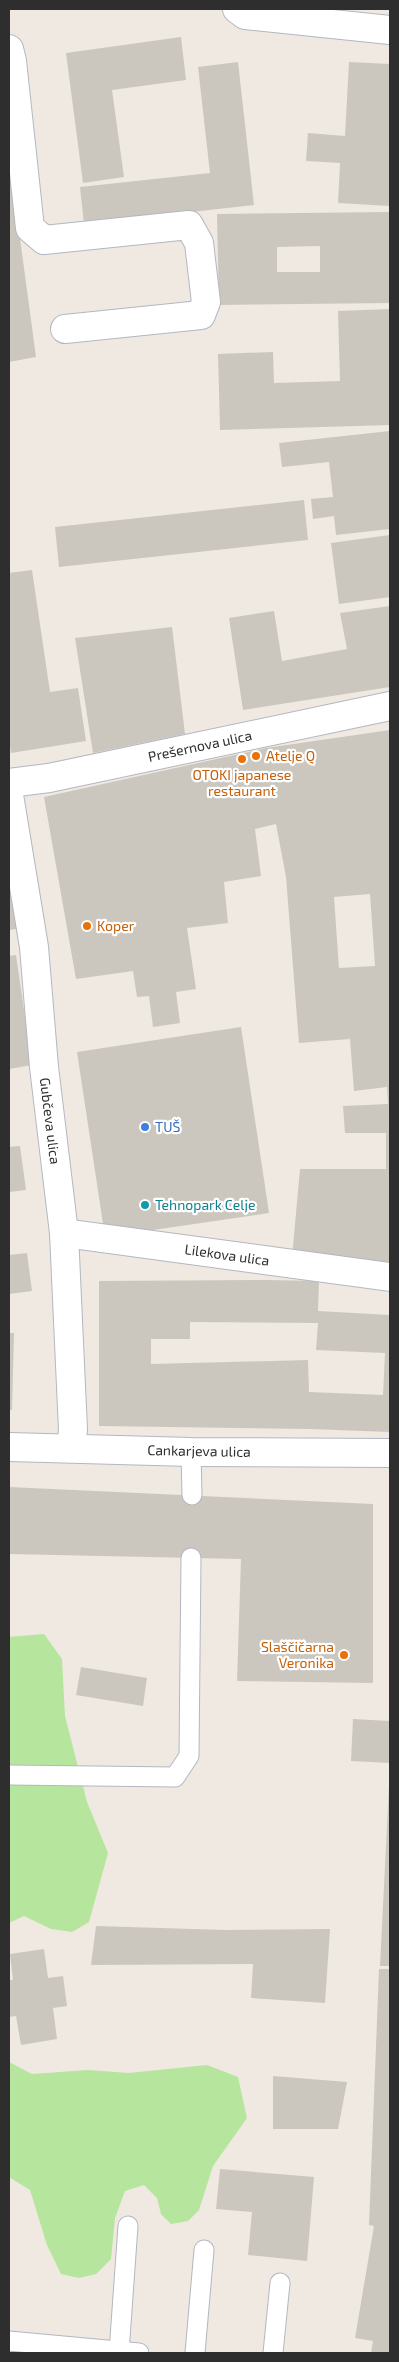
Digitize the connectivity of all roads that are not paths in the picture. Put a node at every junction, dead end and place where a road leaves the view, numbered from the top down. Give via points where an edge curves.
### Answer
1 (237, 9) edge
2 (390, 20) edge
3 (377, 30) edge
4 (9, 49) edge
5 (65, 330) dead end
6 (390, 706) edge
7 (9, 783) edge
8 (9, 795) edge
9 (64, 1233) junction
10 (390, 1277) edge
11 (9, 1447) edge
12 (71, 1448) junction
13 (191, 1452) junction
14 (390, 1453) edge
15 (192, 1496) dead end
16 (190, 1558) dead end
17 (9, 1775) edge
18 (128, 2226) dead end
19 (204, 2250) dead end
20 (280, 2283) dead end
21 (9, 2342) edge
22 (119, 2352) edge
23 (139, 2353) edge
24 (195, 2353) edge
25 (273, 2353) edge

1 - 3 street via 245,15
2 - 3 street
4 - 5 street via 30,228 44,240 189,225 200,243 206,302 201,315
6 - 7 street, Prešernova ulica via 49,778
8 - 9 street, Gubčeva ulica via 34,947 44,1067
9 - 10 street, Lilekova ulica
9 - 12 street, Gubčeva ulica via 73,1430
11 - 12 street, Cankarjeva ulica
12 - 13 street, Cankarjeva ulica
13 - 14 street, Cankarjeva ulica
13 - 15 lane
16 - 17 lane via 189,1756 176,1777
18 - 22 lane
19 - 24 lane
20 - 25 lane
21 - 22 lane
22 - 23 lane

